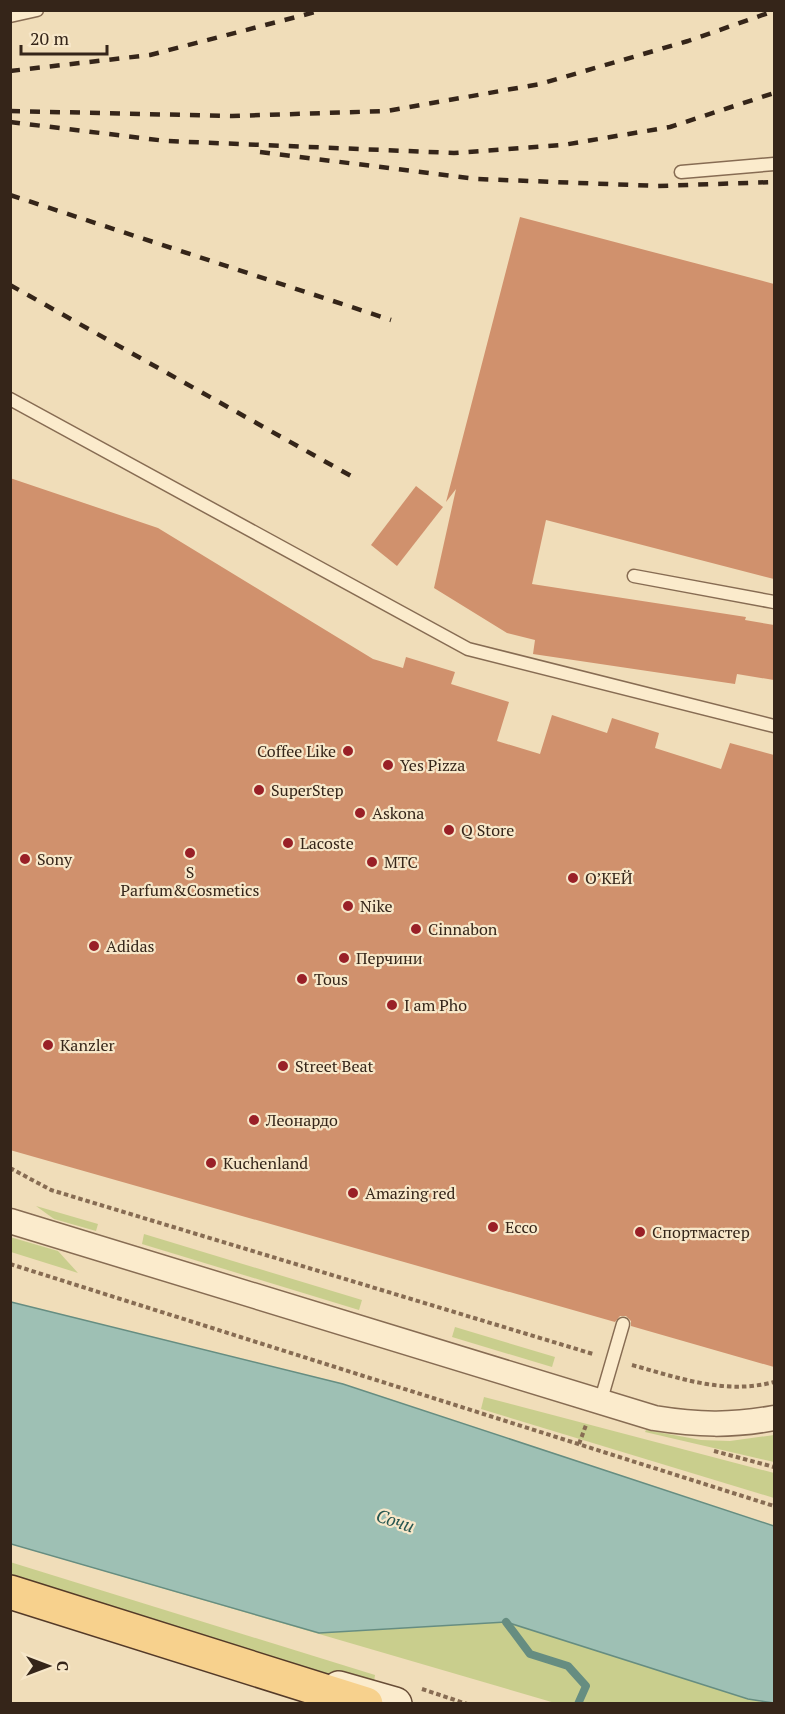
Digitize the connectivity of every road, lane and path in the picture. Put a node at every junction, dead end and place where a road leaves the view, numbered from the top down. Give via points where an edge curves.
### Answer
1 (37, 10) edge
2 (10, 16) edge
3 (774, 164) edge
4 (681, 172) dead end
5 (10, 399) edge
6 (634, 576) dead end
7 (774, 602) edge
8 (774, 726) edge
9 (10, 1168) edge
10 (10, 1221) edge
11 (10, 1264) edge
12 (623, 1324) dead end
13 (612, 1360) junction
14 (774, 1382) edge
15 (600, 1403) junction
16 (774, 1418) edge
17 (774, 1506) edge
18 (10, 1592) edge
19 (219, 1656) junction
20 (405, 1695) edge
21 (328, 1703) edge
22 (366, 1704) edge
23 (467, 1704) edge

1 - 2 lane
3 - 4 lane
5 - 8 lane via 468,649
6 - 7 lane
9 - 13 path via 51,1190
10 - 15 street
11 - 17 path
12 - 13 lane
13 - 14 path via 707,1386 752,1388
13 - 15 lane
15 - 16 street via 699,1425 742,1424
18 - 19 main road
19 - 20 main road
19 - 21 main road
19 - 22 main road
20 - 23 path

